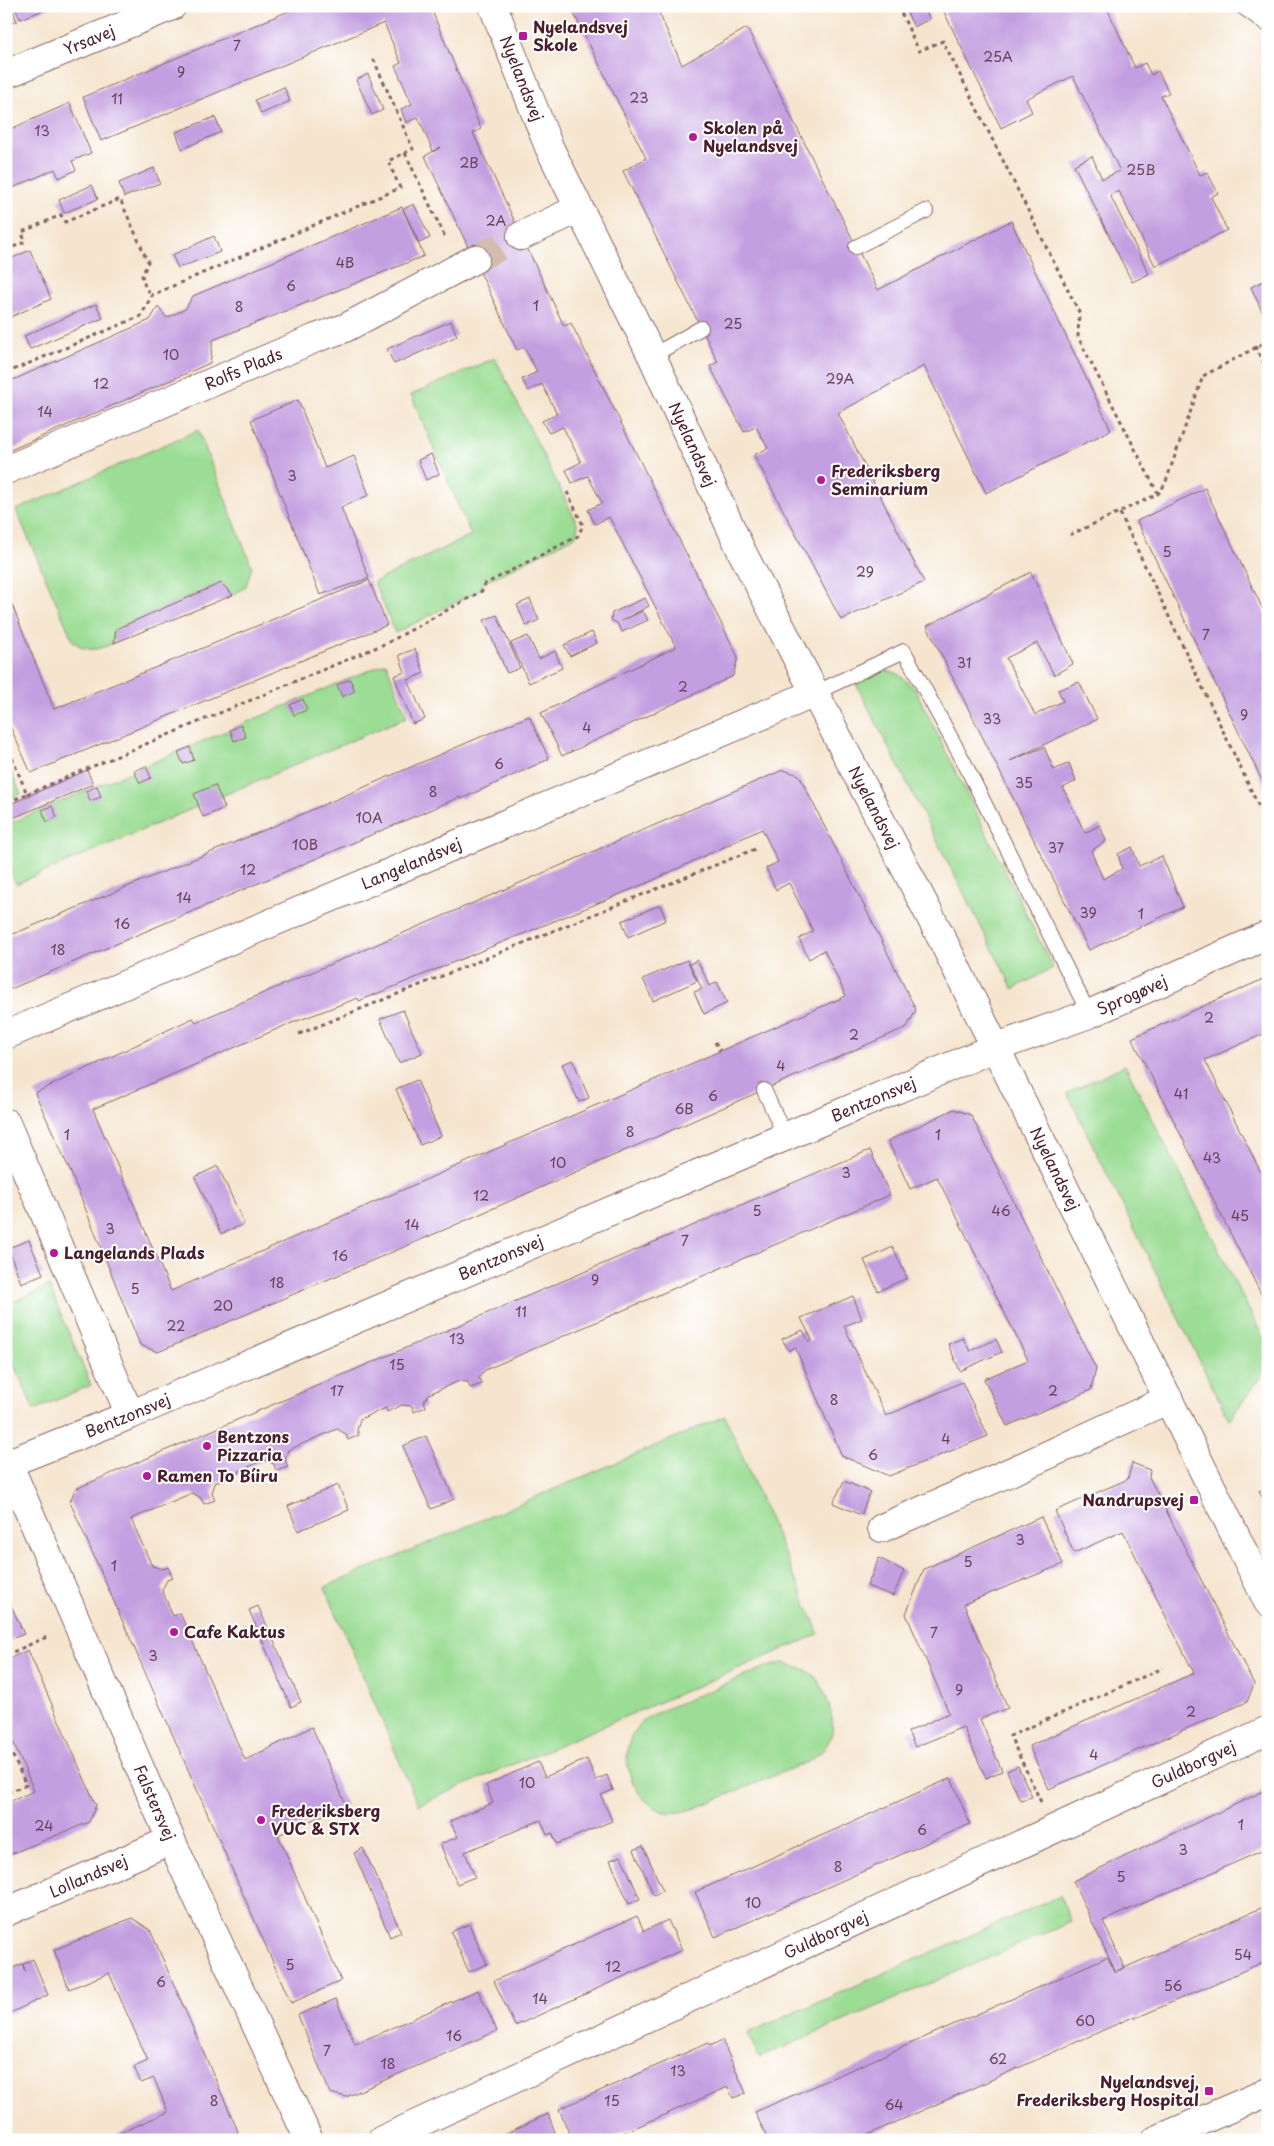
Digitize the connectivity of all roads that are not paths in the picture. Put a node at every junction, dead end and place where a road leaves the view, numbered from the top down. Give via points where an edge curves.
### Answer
1 (172, 6) edge
2 (493, 6) edge
3 (1241, 6) edge
4 (139, 12) edge
5 (1266, 21) edge
6 (6, 74) edge
7 (578, 209) junction
8 (926, 211) dead end
9 (521, 236) tunnel mouth
10 (856, 247) dead end
11 (467, 263) tunnel mouth
12 (701, 328) dead end
13 (652, 356) junction
14 (6, 470) edge
15 (815, 693) junction
16 (1268, 935) edge
17 (1090, 1014) junction
18 (6, 1034) edge
19 (994, 1048) junction
20 (764, 1090) dead end
21 (6, 1123) edge
22 (785, 1136) junction
23 (1169, 1399) junction
24 (130, 1414) junction
25 (7, 1464) edge
26 (882, 1528) dead end
27 (1268, 1602) edge
28 (1268, 1730) edge
29 (171, 1840) junction
30 (6, 1912) edge
31 (1268, 2092) edge
32 (309, 2140) edge
33 (382, 2140) edge
34 (1156, 2140) edge

1 - 4 street, Yrsavej
2 - 7 street, Nyelandsvej via 548,147
3 - 5 lane
4 - 6 street, Yrsavej
7 - 9 street
7 - 13 street, Nyelandsvej
8 - 10 lane
11 - 14 street, Rolfs Plads via 345,328
12 - 13 lane
13 - 15 street, Nyelandsvej via 741,550
15 - 17 lane via 904,651 964,762
15 - 18 street, Langelandsvej
15 - 19 street, Nyelandsvej via 943,941
16 - 17 street, Sprogøvej
17 - 19 street, Sprogøvej
19 - 22 street, Bentzonsvej
19 - 23 street, Nyelandsvej
20 - 22 lane
21 - 24 street
22 - 24 street, Bentzonsvej
23 - 26 street
23 - 27 street, Nyelandsvej
24 - 25 street, Bentzonsvej
25 - 29 street, Falstersvej
28 - 33 street, Guldborgvej
29 - 30 street, Lollandsvej
29 - 32 street, Falstersvej
31 - 34 street

